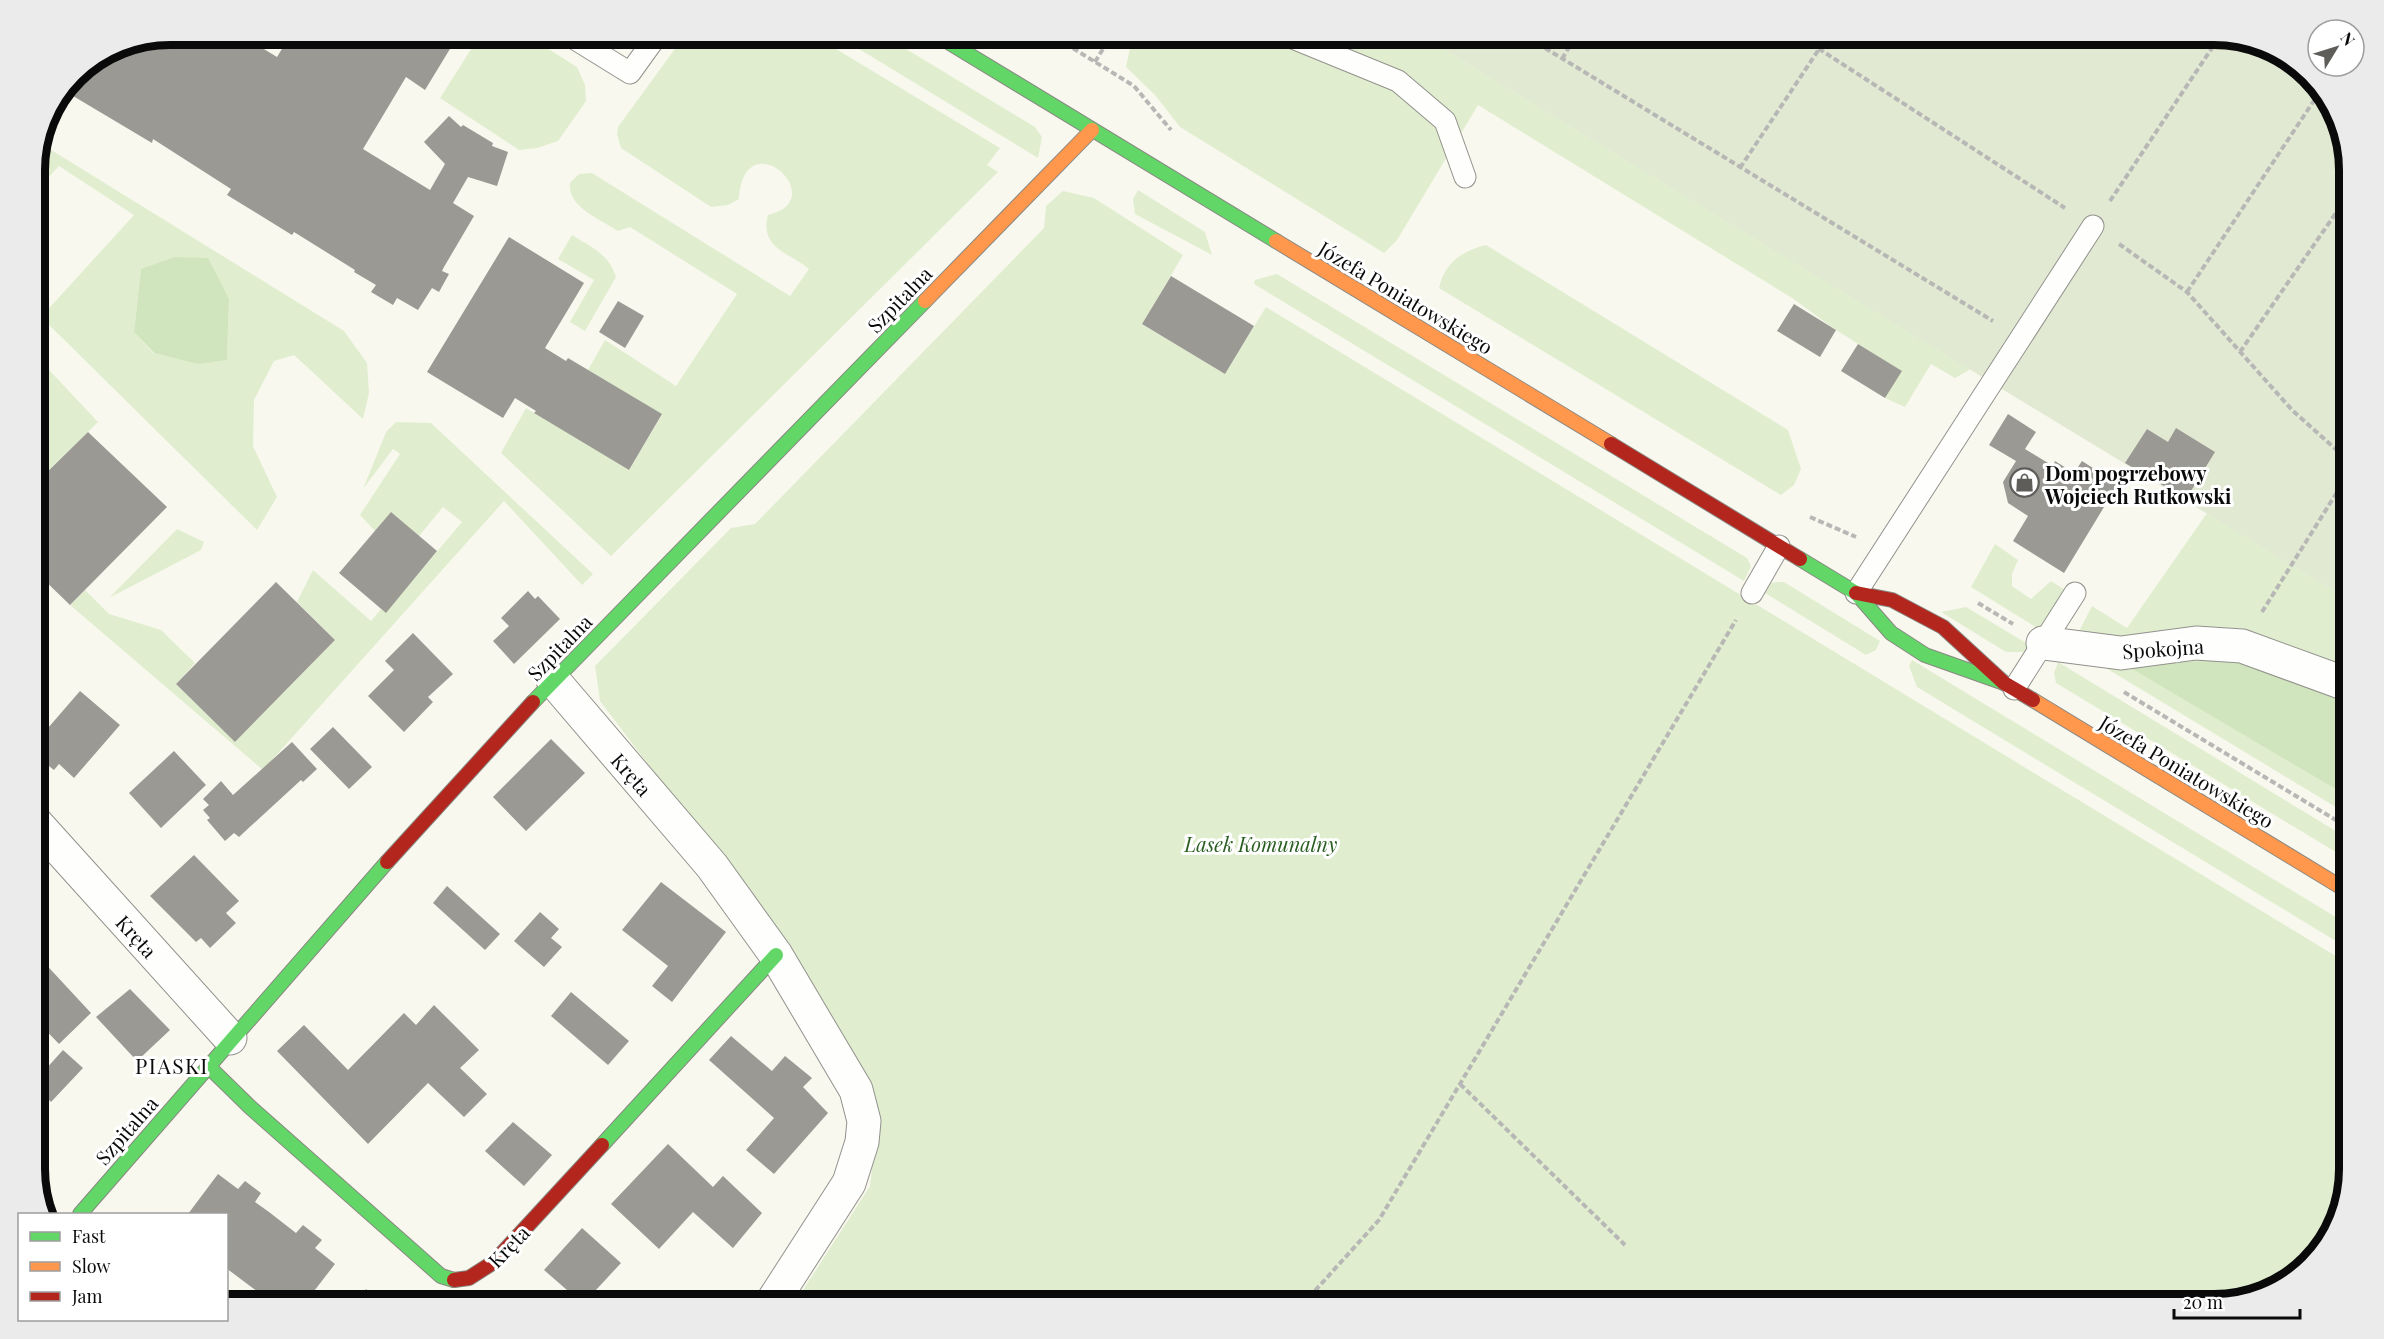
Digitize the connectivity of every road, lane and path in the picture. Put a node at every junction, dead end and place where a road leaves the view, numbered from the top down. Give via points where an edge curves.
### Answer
1 (584, 45) edge
2 (650, 45) edge
3 (953, 45) edge
4 (1068, 45) edge
5 (1105, 45) edge
6 (1310, 45) edge
7 (1540, 45) edge
8 (1570, 45) edge
9 (1812, 45) edge
10 (1822, 45) edge
11 (2214, 45) edge
12 (1819, 50) junction
13 (1562, 58) junction
14 (1095, 62) junction
15 (2316, 98) edge
16 (1092, 130) junction
17 (1172, 131) dead end
18 (1740, 168) junction
19 (1465, 177) dead end
20 (2339, 208) edge
21 (2093, 226) junction
22 (2187, 292) junction
23 (2022, 338) junction
24 (2240, 352) junction
25 (2339, 452) edge
26 (2339, 488) edge
27 (1801, 513) dead end
28 (1779, 546) junction
29 (1886, 550) junction
30 (1752, 593) joint
31 (1856, 593) junction
32 (2075, 593) dead end
33 (1974, 601) dead end
34 (2043, 643) junction
35 (2242, 646) junction
36 (553, 680) junction
37 (2339, 681) edge
38 (2009, 686) junction
39 (2115, 686) dead end
40 (2339, 822) edge
41 (45, 840) edge
42 (2339, 886) edge
43 (776, 955) junction
44 (230, 1038) junction
45 (208, 1066) junction
46 (1460, 1083) junction
47 (82, 1213) edge
48 (1625, 1245) dead end
49 (778, 1294) edge
50 (1313, 1294) edge

1 - 2 lane via 630,74
3 - 16 street, Józefa Poniatowskiego
4 - 14 path
5 - 14 path
6 - 19 lane via 1398,81 1445,121
7 - 13 path
8 - 13 path
9 - 12 path
10 - 12 path
11 - 21 path
12 - 18 path
12 - 21 path
13 - 18 path
14 - 17 path via 1134,86
15 - 22 path
16 - 28 street, Józefa Poniatowskiego
16 - 36 street, Szpitalna
18 - 23 path
20 - 24 path
21 - 22 path
21 - 23 lane
22 - 24 path
23 - 29 lane
24 - 25 path via 2292,410
26 - 35 path
27 - 29 path
28 - 30 lane
28 - 31 street, Józefa Poniatowskiego
29 - 31 lane
30 - 46 path
31 - 38 street, Józefa Poniatowskiego via 1892,600 1943,627
31 - 38 street, Józefa Poniatowskiego via 1891,633 1925,655
32 - 34 lane
33 - 34 path
34 - 35 street, Spokojna via 2121,653 2196,643
34 - 38 lane
35 - 37 street, Spokojna
36 - 43 street, Kręta via 712,866
36 - 44 street, Szpitalna
38 - 42 street, Józefa Poniatowskiego
39 - 40 path
41 - 44 street, Kręta
43 - 45 street, Kręta via 494,1262 461,1282 441,1276
43 - 49 street, Kręta via 856,1090 864,1122 849,1183
44 - 45 street, Szpitalna
45 - 47 street, Szpitalna
46 - 48 path
46 - 50 path via 1379,1220

